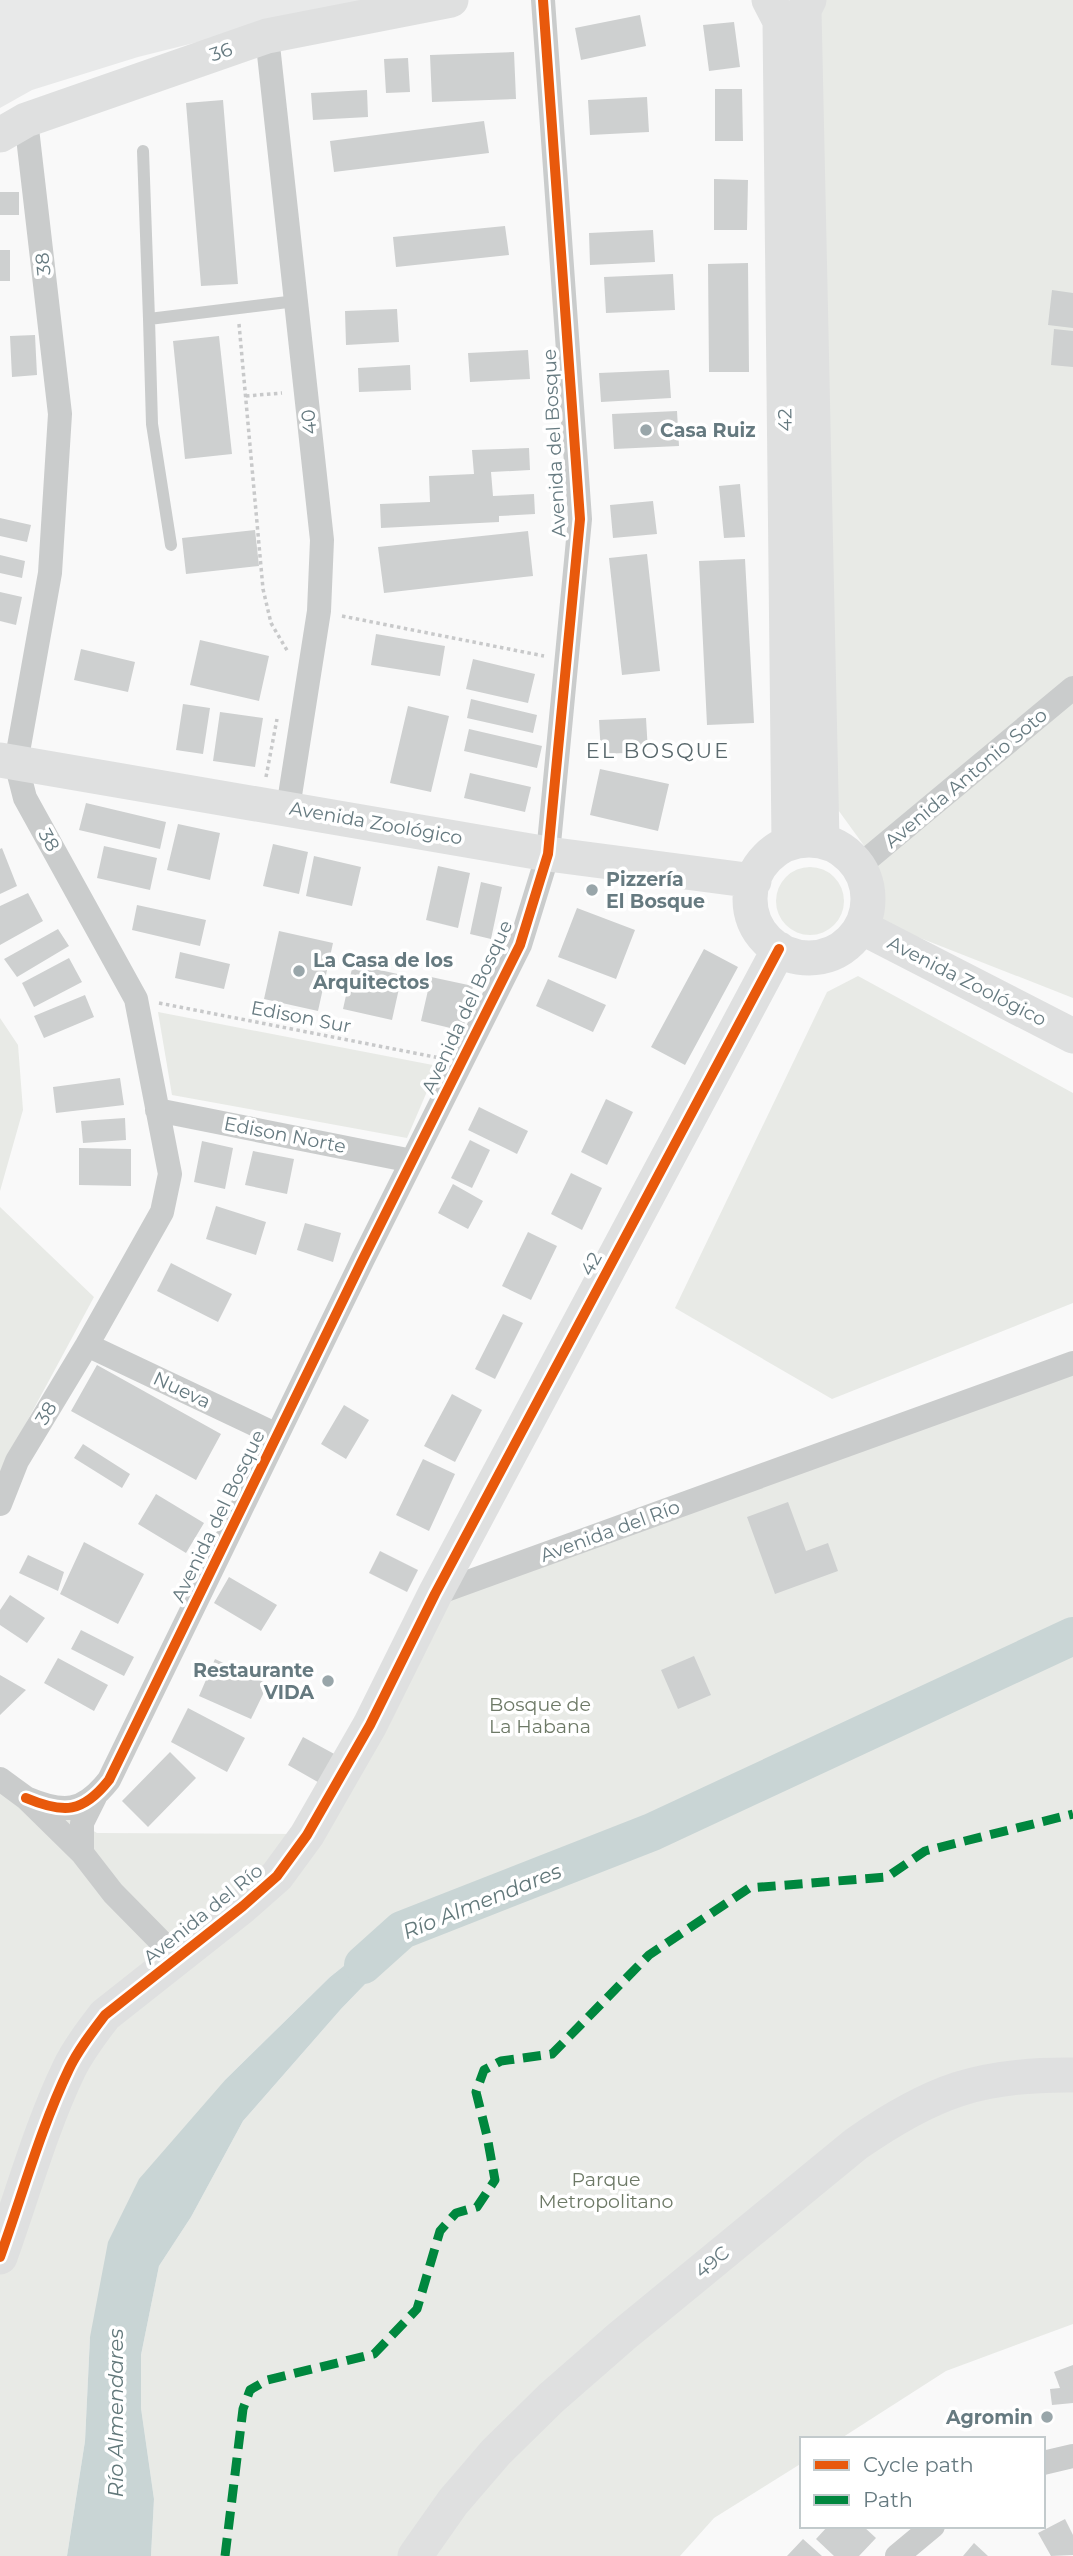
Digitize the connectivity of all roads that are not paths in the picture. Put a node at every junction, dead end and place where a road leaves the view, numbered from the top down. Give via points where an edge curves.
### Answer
1 (451, 0) edge
2 (542, 0) edge
3 (769, 0) edge
4 (809, 0) edge
5 (267, 36) junction
6 (13, 128) edge
7 (143, 151) dead end
8 (296, 301) junction
9 (149, 319) junction
10 (171, 545) dead end
11 (1073, 688) edge
12 (8, 762) edge
13 (275, 806) junction
14 (806, 842) junction
15 (548, 854) junction
16 (858, 867) junction
17 (754, 881) junction
18 (862, 927) junction
19 (779, 949) junction
20 (1073, 1035) edge
21 (157, 1110) junction
22 (412, 1161) junction
23 (87, 1345) junction
24 (1073, 1363) edge
25 (277, 1435) junction
26 (0, 1504) edge
27 (435, 1594) junction
28 (0, 1779) edge
29 (95, 1797) junction
30 (26, 1798) junction
31 (82, 1853) junction
32 (178, 1959) junction
33 (1073, 2075) edge
34 (0, 2257) edge
35 (1073, 2456) edge
36 (1045, 2463) edge
37 (931, 2528) edge
38 (415, 2556) edge
39 (897, 2556) edge

1 - 5 street, 36
2 - 15 street, Avenida del Bosque via 580,519
3 - 14 street, 42 via 780,21
4 - 14 street, 42 via 804,10
5 - 6 street, 36
5 - 8 street, 40
6 - 12 street, 38 via 60,414 50,573
7 - 9 lane
8 - 9 lane
8 - 13 street, 40 via 322,540 319,611
9 - 10 lane via 152,424
11 - 16 street, Avenida Antonio Soto
12 - 13 street, Avenida Zoológico
12 - 21 street, 38 via 136,999
13 - 15 street, Avenida Zoológico
14 - 16 street via 848,855
14 - 17 street via 771,854
15 - 17 street, Avenida Zoológico
15 - 22 street, Avenida del Bosque via 520,945
16 - 18 street via 868,897
17 - 19 street via 750,906 755,921 764,937
18 - 19 street via 834,953 816,958 796,957
18 - 20 street, Avenida Zoológico
19 - 27 street, 42
21 - 22 street, Edison Norte
21 - 23 street, 38 via 170,1174 162,1212
22 - 25 street, Avenida del Bosque
23 - 25 street, Nueva
23 - 26 street, 38 via 17,1461
24 - 27 street, Avenida del Río
25 - 29 street, Avenida del Bosque via 109,1780
27 - 32 street, Avenida del Río via 370,1724 307,1835 277,1876
28 - 30 street
29 - 30 street via 67,1808 46,1807
29 - 31 street, Avenida del Bosque via 82,1823
30 - 31 street
31 - 32 street via 113,1893
32 - 34 street, Avenida del Río via 105,2015 70,2067
33 - 38 street, 49C via 1001,2078 962,2086 891,2120 856,2144 551,2399 496,2452
35 - 36 street
37 - 39 street

